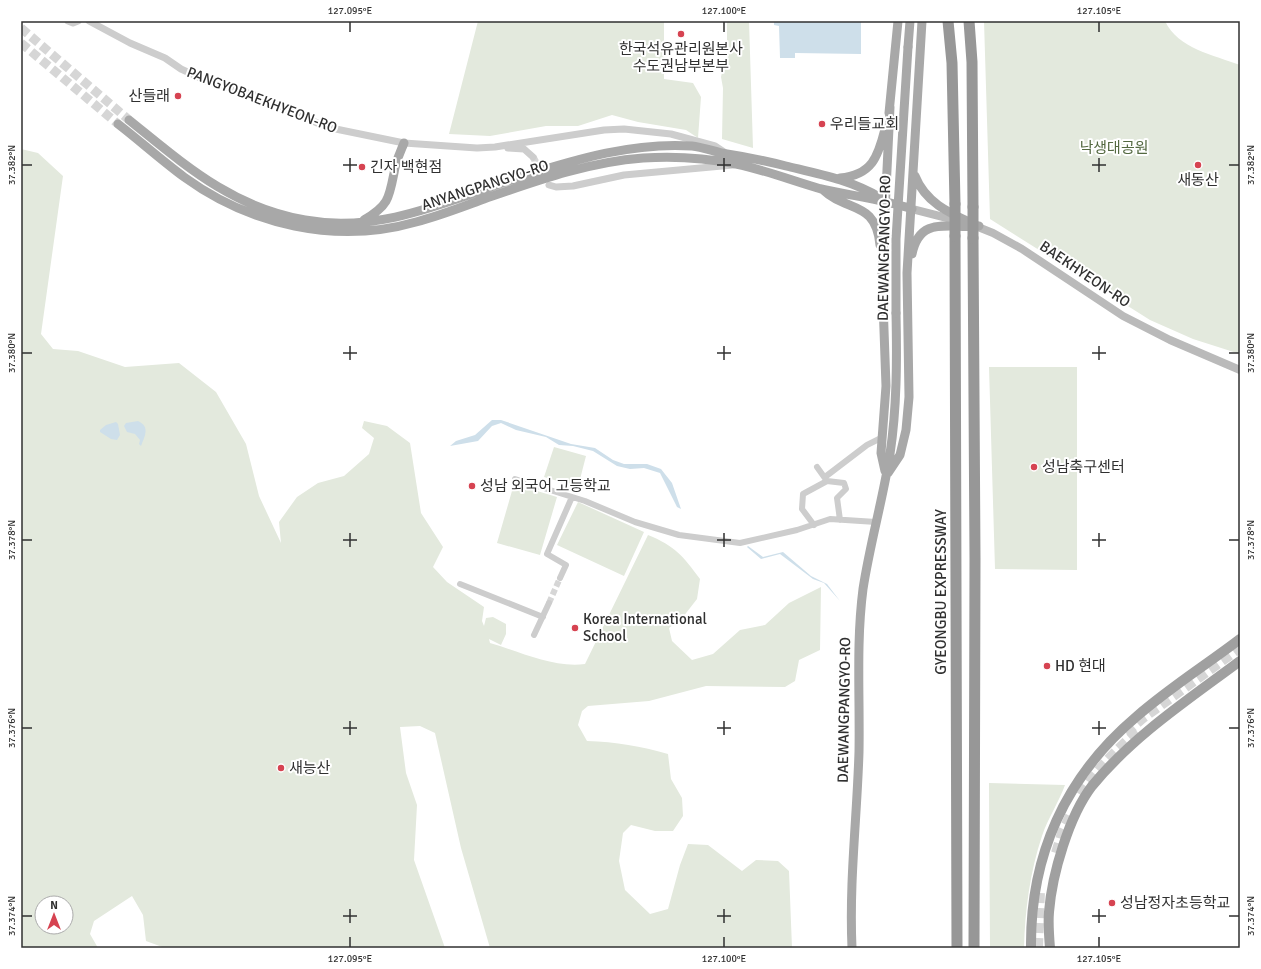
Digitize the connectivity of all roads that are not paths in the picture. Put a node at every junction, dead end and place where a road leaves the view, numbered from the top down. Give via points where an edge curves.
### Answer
1 (68, 21) edge
2 (78, 21) edge
3 (89, 21) edge
4 (898, 21) edge
5 (910, 21) edge
6 (922, 21) edge
7 (948, 21) edge
8 (969, 21) edge
9 (890, 107) junction
10 (129, 120) tunnel mouth
11 (118, 124) tunnel mouth
12 (538, 140) junction
13 (404, 144) junction
14 (495, 147) junction
15 (727, 154) junction
16 (737, 165) junction
17 (914, 172) junction
18 (838, 178) junction
19 (549, 185) dead end
20 (821, 188) junction
21 (885, 200) junction
22 (912, 209) junction
23 (360, 222) junction
24 (979, 226) junction
25 (907, 273) junction
26 (882, 274) junction
27 (1240, 370) edge
28 (883, 437) junction
29 (817, 467) dead end
30 (886, 475) junction
31 (515, 479) dead end
32 (826, 479) junction
33 (572, 497) junction
34 (840, 520) junction
35 (876, 522) junction
36 (814, 524) junction
37 (560, 578) tunnel mouth
38 (460, 584) dead end
39 (549, 603) tunnel mouth
40 (543, 617) junction
41 (534, 635) dead end
42 (1240, 639) edge
43 (1240, 661) edge
44 (957, 918) junction
45 (852, 948) edge
46 (951, 948) edge
47 (957, 948) edge
48 (974, 948) edge
49 (1031, 948) edge
50 (1050, 948) edge

1 - 2 street
3 - 13 street, PANGYOBAEKHYEON-RO via 209,82 258,96 326,127
4 - 9 main road
5 - 30 main road, DAEWANGPANGYO-RO, bridge via 896,239 896,397
6 - 17 main road, DAEWANGPANGYO-RO
7 - 44 highway, GYEONGBU EXPRESSWAY, bridge via 952,63 955,204
8 - 48 highway, bridge via 972,62 975,558
9 - 18 main road via 879,153 872,164 850,177
9 - 21 main road, DAEWANGPANGYO-RO
10 - 23 main road, ANYANGPANGYO-RO via 189,169 241,200 305,220
11 - 16 main road, ANYANGPANGYO-RO via 184,177 238,208 263,219 297,227 338,232 386,228 415,222 583,167 644,158 694,158
12 - 14 street, PANGYOBAEKHYEON-RO
12 - 14 street via 533,148 533,157 524,149
12 - 15 street, PANGYOBAEKHYEON-RO via 604,130 642,130 671,134 714,146
13 - 14 street, PANGYOBAEKHYEON-RO
13 - 23 main road via 389,197 383,207
15 - 18 main road, ANYANGPANGYO-RO
15 - 23 main road, ANYANGPANGYO-RO via 693,146 644,147 580,158 413,214
16 - 19 street via 624,175 573,186
16 - 20 main road, ANYANGPANGYO-RO
17 - 22 main road, DAEWANGPANGYO-RO
17 - 24 main road via 925,195 948,212
18 - 21 main road, ANYANGPANGYO-RO via 863,187
20 - 21 main road, ANYANGPANGYO-RO
20 - 26 main road via 832,199 858,208 871,216 880,242
21 - 22 main road, ANYANGPANGYO-RO
21 - 26 main road, DAEWANGPANGYO-RO
22 - 24 main road, BAEKHYEON-RO
22 - 25 main road, DAEWANGPANGYO-RO
24 - 25 main road via 935,226 924,230 914,247
24 - 27 main road, BAEKHYEON-RO via 1022,249 1123,316 1170,340
25 - 30 main road, DAEWANGPANGYO-RO via 909,397 906,430 900,455
26 - 28 main road, DAEWANGPANGYO-RO via 886,386
28 - 30 main road, DAEWANGPANGYO-RO via 882,453
28 - 32 street via 867,445
29 - 32 street
30 - 35 main road, DAEWANGPANGYO-RO
31 - 33 street
32 - 34 street via 844,483 846,489 837,498
32 - 36 street via 803,494 802,509
33 - 36 street via 635,522 679,535 740,543
33 - 37 street via 547,554 566,565
34 - 35 street
34 - 36 street via 830,519
35 - 45 main road, DAEWANGPANGYO-RO via 863,588 859,633 859,754 850,899
38 - 40 street
39 - 40 street
40 - 41 street
42 - 49 highway via 1136,716 1107,742 1081,775 1054,823 1044,850 1031,924
43 - 50 highway via 1150,729 1120,755 1092,787 1080,806 1057,869 1049,912
44 - 46 highway
44 - 47 highway, GYEONGBU EXPRESSWAY

